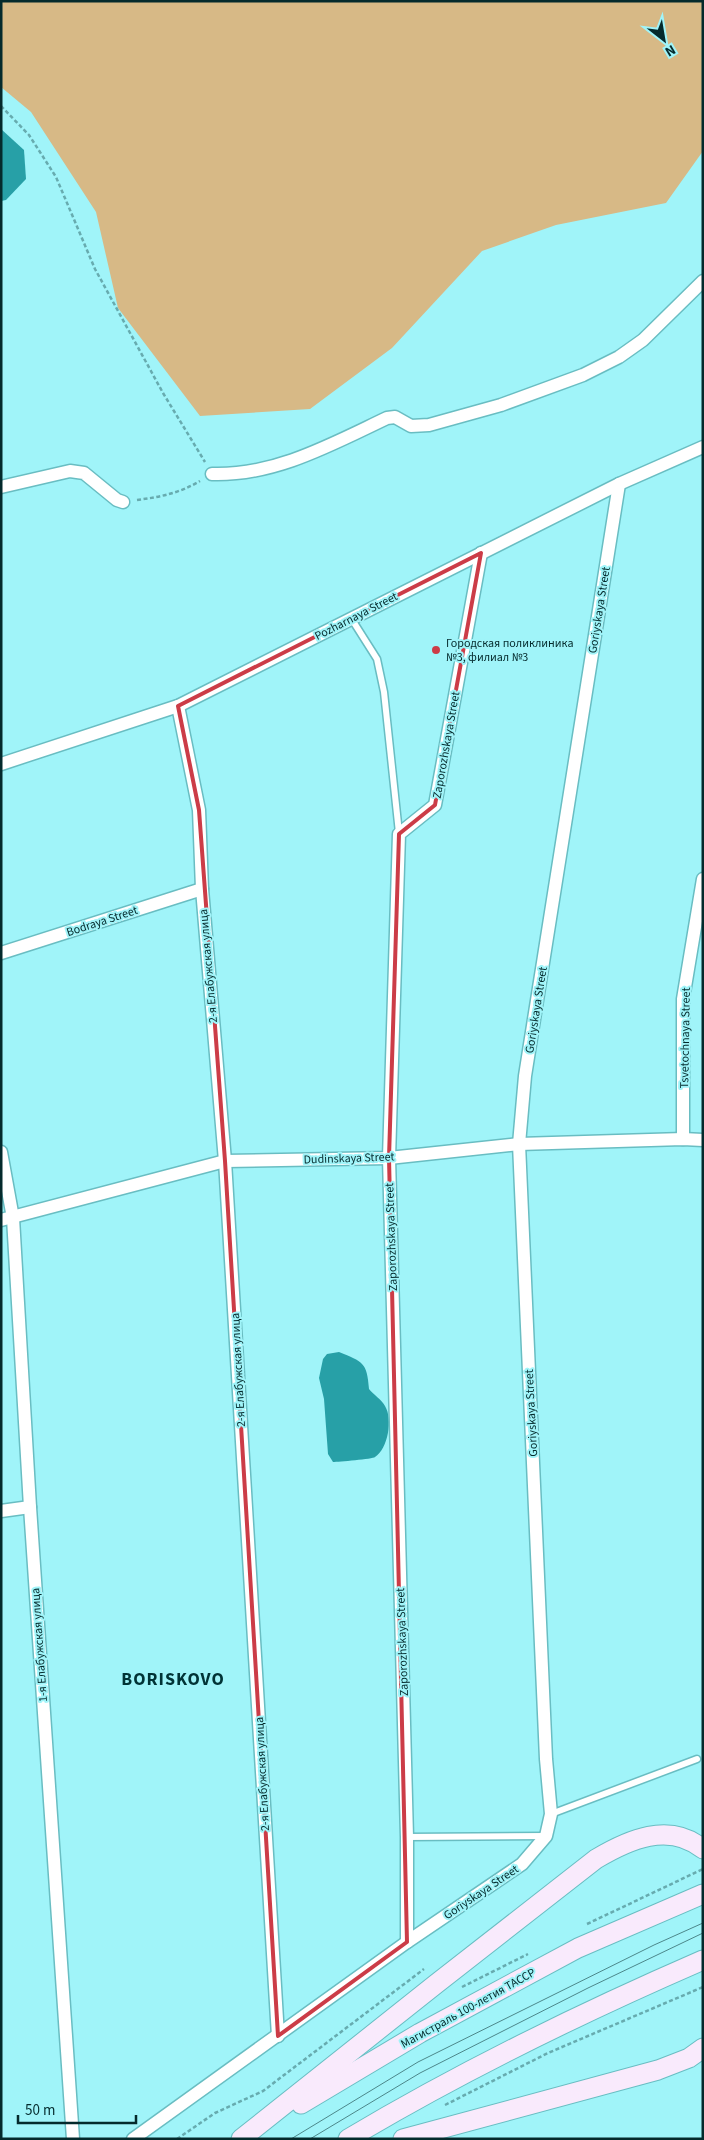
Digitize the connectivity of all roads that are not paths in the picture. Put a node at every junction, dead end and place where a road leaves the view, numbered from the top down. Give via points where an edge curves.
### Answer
1 (703, 281) edge
2 (703, 447) edge
3 (212, 474) road end
4 (619, 484) junction
5 (1, 488) edge
6 (123, 502) road end
7 (481, 553) junction
8 (351, 618) junction
9 (178, 706) junction
10 (1, 764) edge
11 (400, 834) junction
12 (703, 879) edge
13 (202, 889) junction
14 (1, 953) edge
15 (683, 1139) junction
16 (703, 1140) edge
17 (519, 1144) junction
18 (1, 1152) edge
19 (389, 1158) junction
20 (225, 1161) junction
21 (7, 1219) edge
22 (30, 1507) junction
23 (1, 1511) edge
24 (697, 1758) dead end
25 (551, 1814) junction
26 (546, 1836) junction
27 (407, 1837) junction
28 (703, 1849) edge
29 (703, 1894) edge
30 (407, 1942) junction
31 (703, 1960) edge
32 (278, 2036) junction
33 (703, 2048) edge
34 (73, 2139) edge
35 (133, 2139) edge
36 (241, 2139) edge
37 (348, 2139) edge
38 (403, 2139) edge

1 - 3 street via 643,340 619,357 583,375 501,405 429,425 411,426 395,417 387,418 302,458 236,475
2 - 4 street, Pozharnaya Street
4 - 7 street, Pozharnaya Street
4 - 17 street, Goriyskaya Street via 525,1076
5 - 6 street via 70,471 84,473
7 - 8 street, Pozharnaya Street
7 - 11 street, Zaporozhskaya Street via 435,805
8 - 9 street, Pozharnaya Street
8 - 11 lane via 377,659 384,692
9 - 10 street, Pozharnaya Street
9 - 13 street, 2-я Елабужская улица via 199,810
11 - 19 street, Zaporozhskaya Street
12 - 15 street, Tsvetochnaya Street via 683,999
13 - 14 street, Bodraya Street
13 - 20 street, 2-я Елабужская улица
15 - 16 street, Dudinskaya Street
15 - 17 street, Dudinskaya Street
17 - 19 street, Dudinskaya Street
17 - 25 street, Goriyskaya Street
18 - 21 street, 1-я Елабужская улица
19 - 20 street, Dudinskaya Street
19 - 27 street, Zaporozhskaya Street
20 - 21 street, Dudinskaya Street
20 - 32 street, 2-я Елабужская улица
21 - 22 street, 1-я Елабужская улица
22 - 23 street
22 - 34 street, 1-я Елабужская улица
24 - 25 lane
25 - 26 street, Goriyskaya Street
26 - 27 lane
26 - 30 street, Goriyskaya Street via 522,1864
27 - 30 street, Zaporozhskaya Street
28 - 36 main road via 683,1837 664,1833 622,1844 596,1859
29 - 36 main road, Магистраль 100-летия ТАССР via 578,1948 420,2033
30 - 32 street, Goriyskaya Street
31 - 37 main road via 508,2051
32 - 35 street, Goriyskaya Street
33 - 38 main road via 689,2058 658,2070

